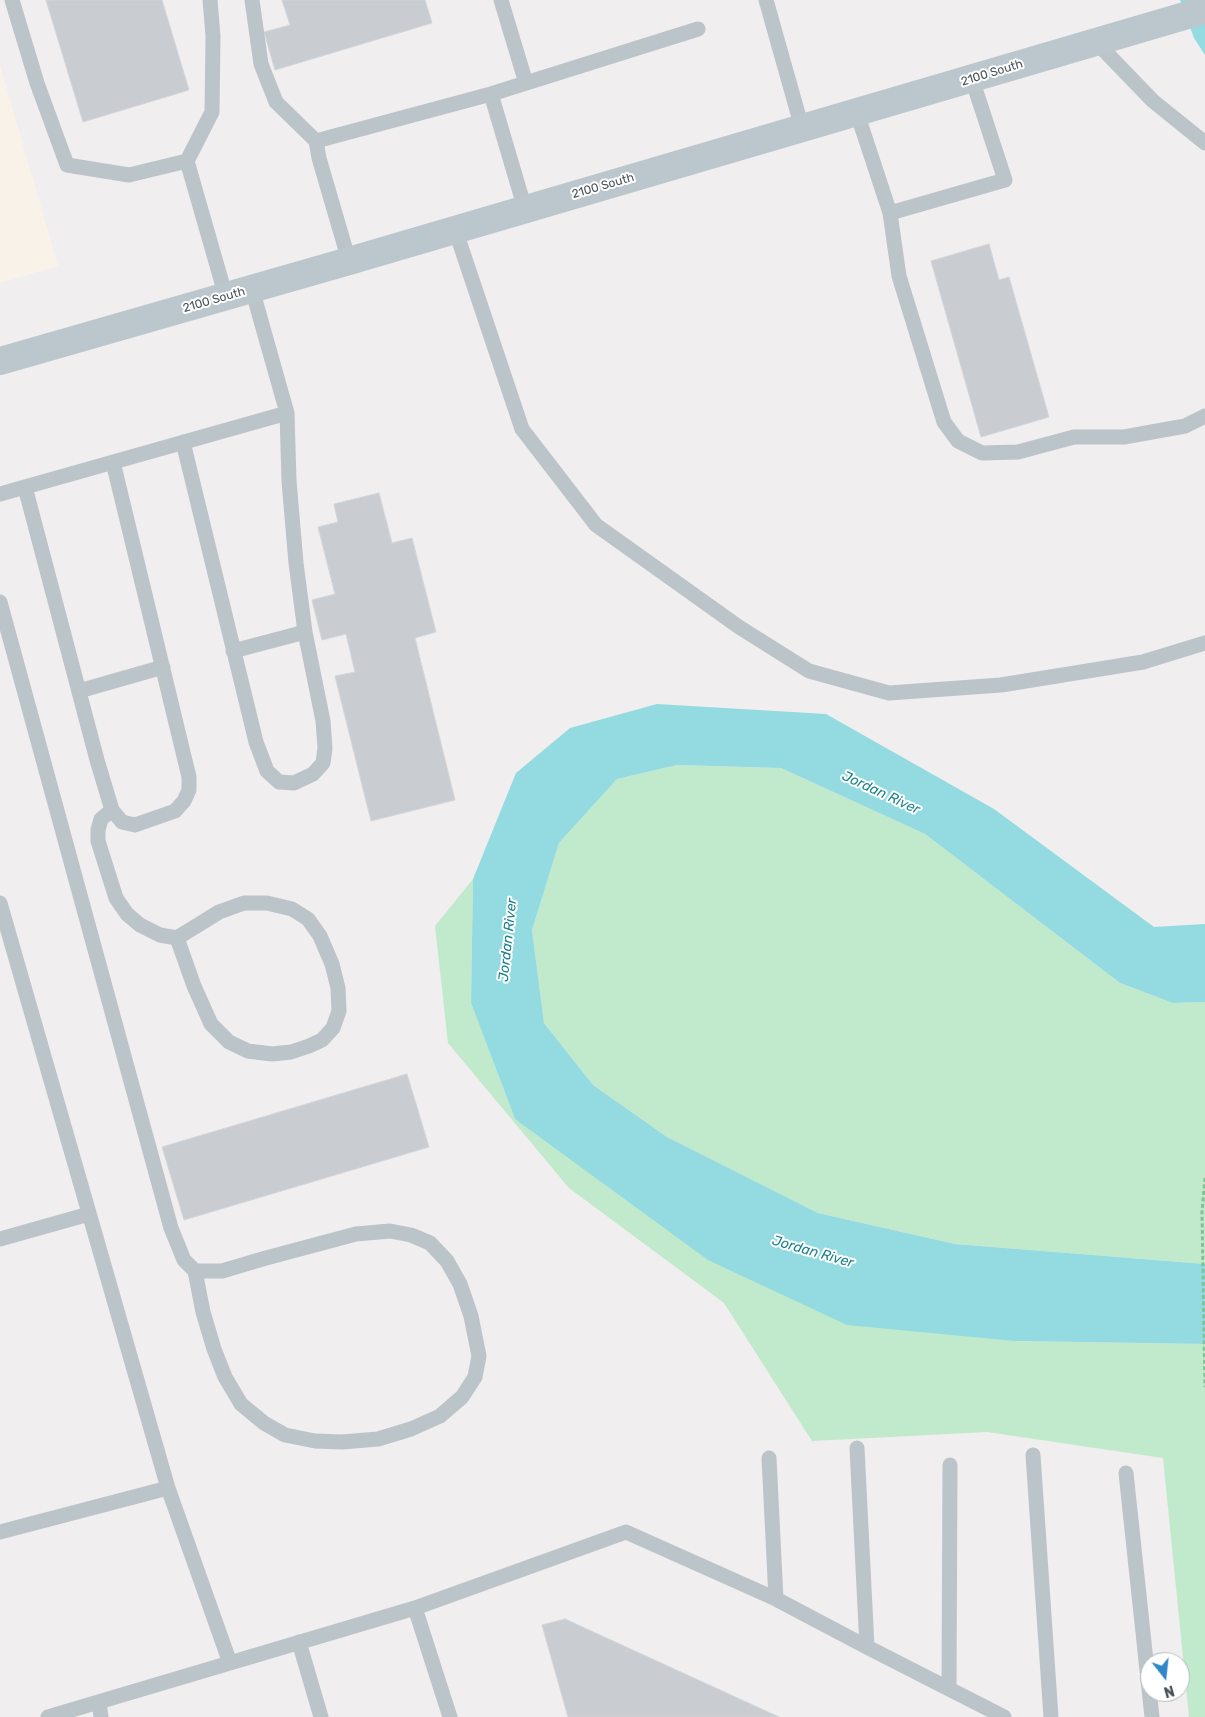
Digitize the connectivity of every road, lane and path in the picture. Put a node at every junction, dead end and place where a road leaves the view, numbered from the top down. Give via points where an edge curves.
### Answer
1 (12, 0) edge
2 (210, 0) edge
3 (252, 0) edge
4 (501, 0) edge
5 (766, 0) edge
6 (1205, 10) edge
7 (698, 29) dead end
8 (1096, 42) junction
9 (972, 79) junction
10 (526, 82) junction
11 (491, 94) junction
12 (858, 113) junction
13 (802, 128) junction
14 (316, 141) junction
15 (1205, 142) edge
16 (187, 160) junction
17 (525, 208) junction
18 (890, 213) junction
19 (455, 229) junction
20 (349, 261) junction
21 (239, 293) junction
22 (0, 361) edge
23 (287, 413) junction
24 (1205, 416) edge
25 (183, 442) junction
26 (113, 462) junction
27 (25, 487) junction
28 (0, 494) edge
29 (0, 602) edge
30 (305, 632) junction
31 (1205, 643) edge
32 (233, 651) junction
33 (163, 667) junction
34 (79, 691) junction
35 (112, 810) junction
36 (0, 903) edge
37 (177, 938) junction
38 (1205, 1178) edge
39 (89, 1214) junction
40 (0, 1239) edge
41 (196, 1271) junction
42 (1205, 1385) edge
43 (857, 1448) dead end
44 (1033, 1455) dead end
45 (769, 1458) dead end
46 (950, 1465) dead end
47 (1126, 1473) dead end
48 (168, 1488) junction
49 (0, 1532) edge
50 (776, 1599) junction
51 (415, 1608) junction
52 (299, 1642) junction
53 (867, 1648) junction
54 (230, 1663) junction
55 (949, 1688) junction
56 (100, 1709) edge
57 (48, 1717) edge
58 (321, 1717) edge
59 (450, 1717) edge
60 (1004, 1717) edge
61 (1051, 1717) edge
62 (1152, 1717) edge

1 - 16 lane via 37,83 68,165 130,175
2 - 16 lane via 212,112
3 - 14 lane via 261,64 276,102
4 - 10 lane
5 - 13 lane
6 - 8 street, 2100 South
7 - 10 lane
8 - 9 street, 2100 South
8 - 15 lane via 1154,101
9 - 12 street, 2100 South
9 - 18 lane via 1005,180
10 - 11 lane
11 - 14 lane
11 - 17 lane
12 - 13 street, 2100 South
12 - 18 lane
13 - 17 street, 2100 South
14 - 20 lane
16 - 21 lane
17 - 19 street, 2100 South
18 - 24 lane via 899,276 944,422 958,441 982,453 1018,452 1074,438 1124,437 1185,426
19 - 20 street, 2100 South
19 - 31 lane via 522,429 596,525 739,627 809,671 889,693 983,687 1143,662
20 - 21 street, 2100 South
21 - 22 street, 2100 South
21 - 23 lane
23 - 25 lane
23 - 30 lane via 289,481
25 - 26 lane
25 - 32 lane
26 - 27 lane
26 - 33 lane
27 - 28 lane
27 - 34 lane
29 - 41 lane via 171,1228 184,1260
30 - 32 lane
30 - 32 lane via 323,721 325,748 323,763 313,774 294,783 279,782 267,771 256,742
33 - 34 lane
33 - 35 lane via 189,777 189,790 176,811 135,825 122,822
34 - 35 lane
35 - 37 lane via 101,819 98,841 116,898 140,925 160,935
36 - 39 lane
37 - 37 lane via 211,1024 229,1042 248,1051 291,1052 322,1040 333,1028 339,1011 332,964 320,936 308,919 292,909 267,903 244,903 219,912
38 - 42 path via 1202,1212
39 - 40 lane
39 - 48 lane
41 - 41 lane via 222,1271 356,1234 390,1231 411,1235 430,1244 447,1261 460,1284 471,1316 478,1356 475,1377 462,1397 440,1416 411,1429 378,1439 342,1442 285,1435 241,1404 225,1377 203,1312
43 - 53 lane
44 - 61 lane
45 - 50 lane
46 - 55 lane
47 - 62 lane
48 - 49 lane
48 - 54 lane
50 - 51 lane via 626,1532
50 - 53 lane
51 - 52 lane
51 - 59 lane
52 - 54 lane
52 - 58 lane
53 - 55 lane
54 - 56 lane
55 - 60 lane
56 - 57 lane

